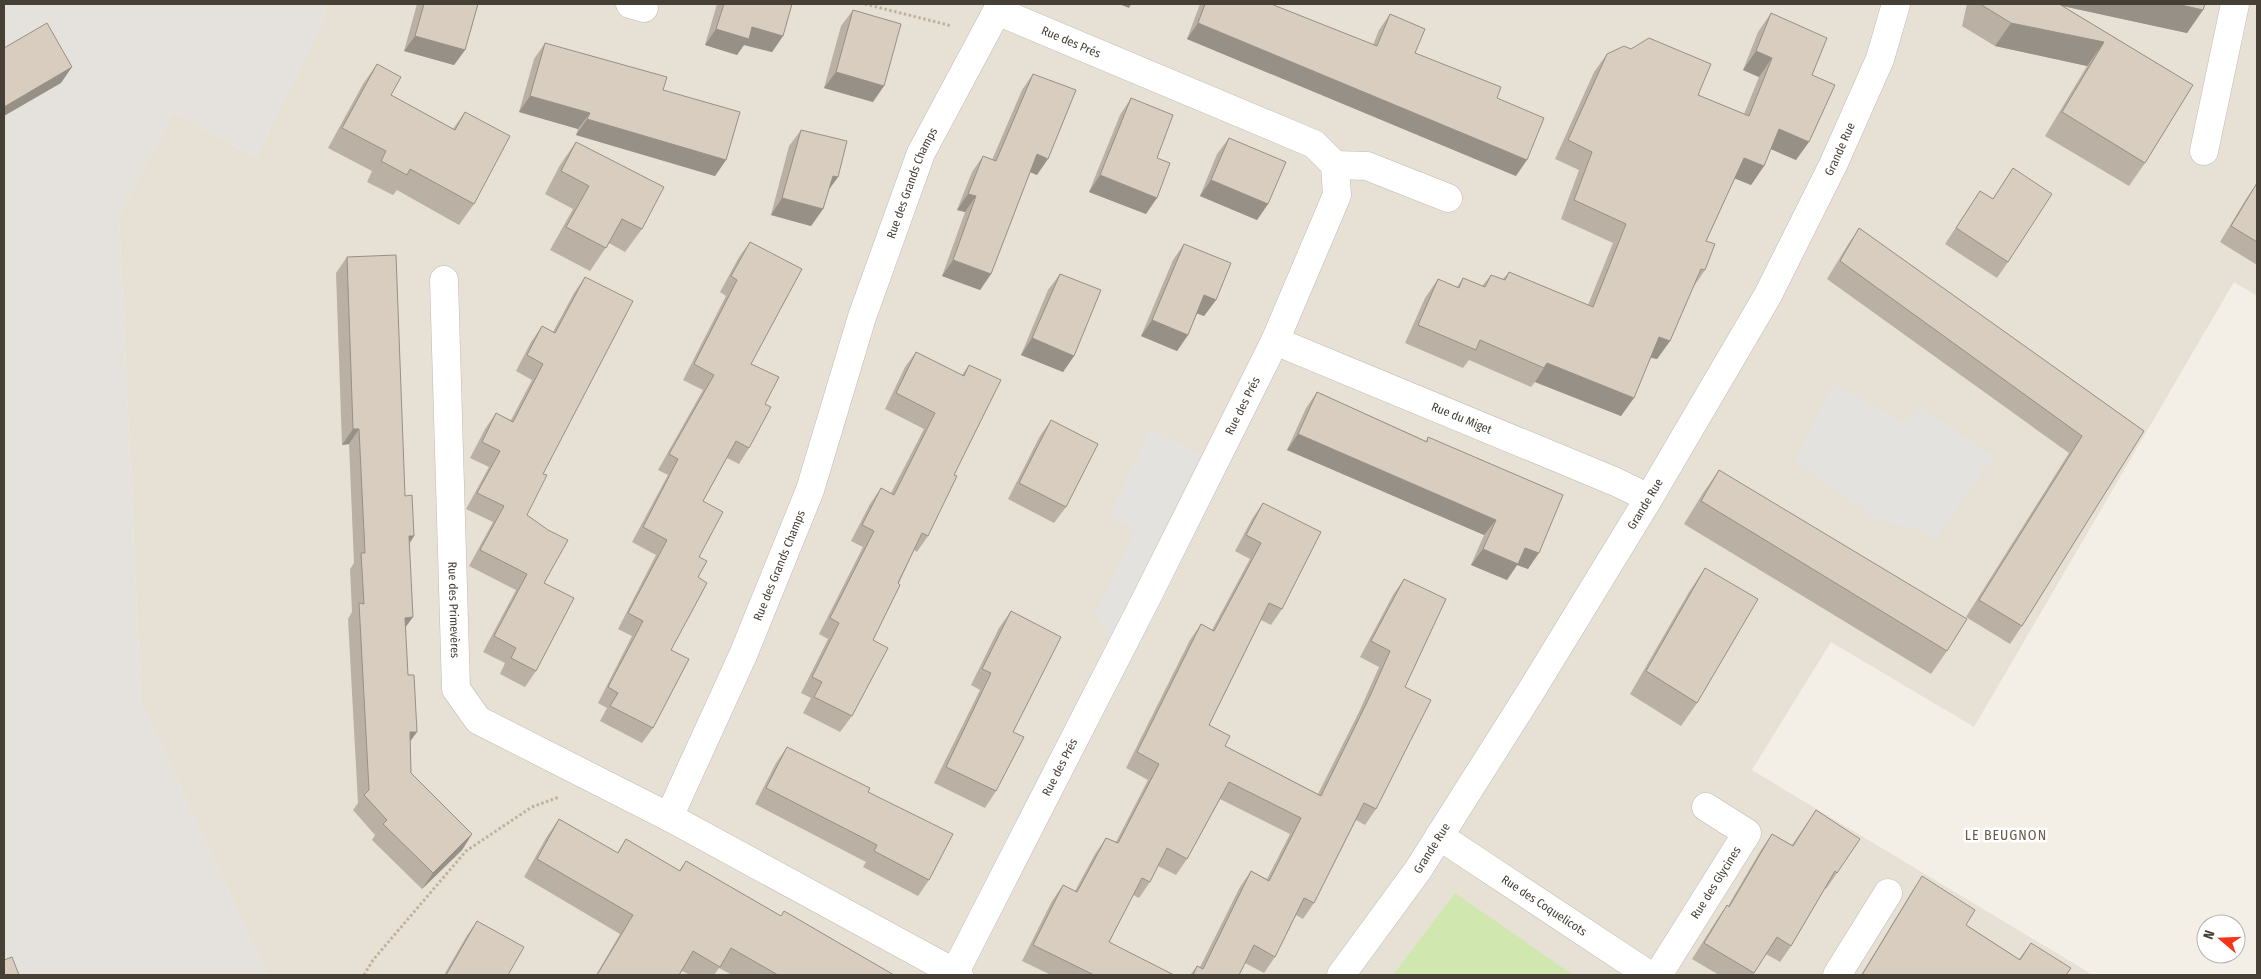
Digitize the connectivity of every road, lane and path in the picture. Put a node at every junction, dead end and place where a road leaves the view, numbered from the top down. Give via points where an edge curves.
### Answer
1 (865, 4) edge
2 (1896, 4) edge
3 (2235, 4) edge
4 (993, 17) edge
5 (2204, 151) dead end
6 (1335, 165) junction
7 (1448, 198) dead end
8 (444, 280) dead end
9 (1275, 341) junction
10 (1649, 498) junction
11 (602, 782) junction
12 (1706, 807) dead end
13 (669, 817) junction
14 (1439, 836) junction
15 (1888, 893) dead end
16 (957, 974) edge
17 (364, 975) edge
18 (1341, 975) edge
19 (1649, 975) edge
20 (1658, 975) edge
21 (1837, 975) edge

1 - 4 path
2 - 10 street, Grande Rue via 1880,59 1833,165 1768,295
3 - 5 street
4 - 6 street, Rue des Prés via 1314,144
4 - 13 street, Rue des Grands Champs via 921,153 862,317 810,490 743,655
6 - 7 street via 1367,166
6 - 9 street, Rue des Prés via 1337,195
8 - 11 street, Rue des Primevères via 456,689 478,720
9 - 10 street, Rue du Miget
9 - 16 street, Rue des Prés
10 - 14 street, Grande Rue
11 - 13 street, Rue des Primevères
11 - 17 path via 532,807 466,851
12 - 20 street, Rue des Glycines via 1747,833
13 - 16 street
14 - 18 street, Grande Rue
14 - 19 street, Rue des Coquelicots
15 - 21 street

